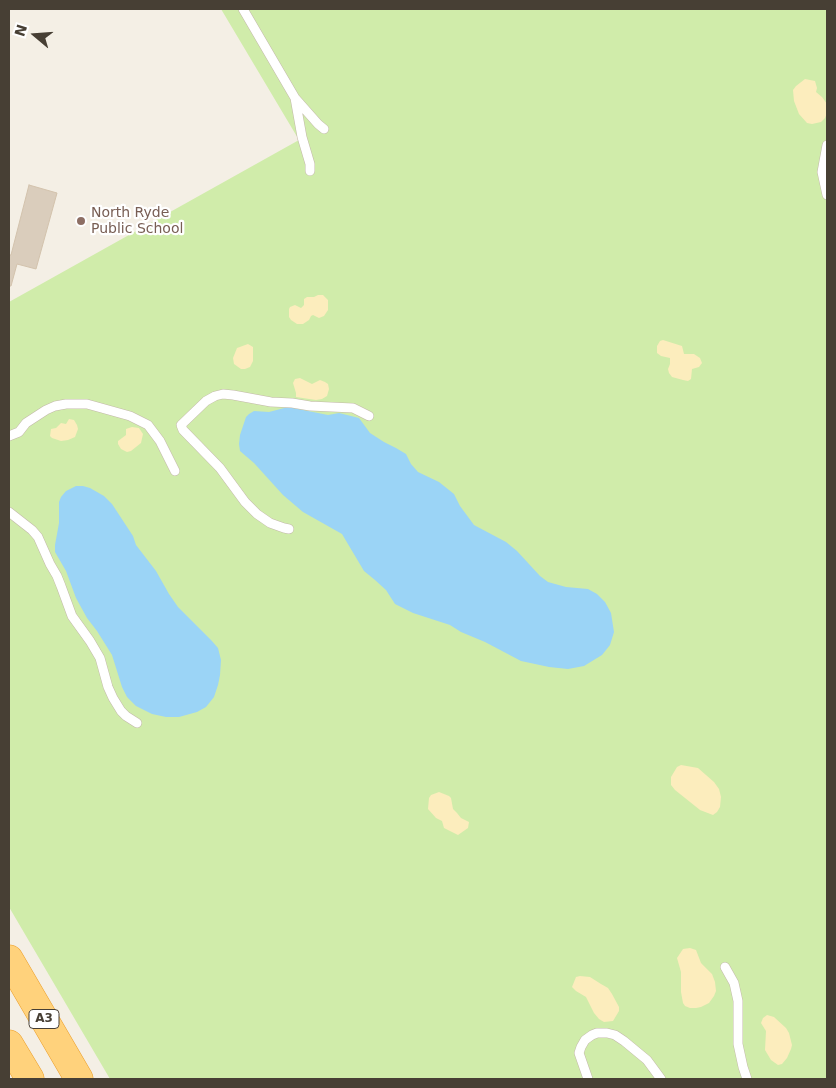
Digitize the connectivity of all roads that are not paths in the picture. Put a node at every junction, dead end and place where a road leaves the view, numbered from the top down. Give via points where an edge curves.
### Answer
1 (243, 9) edge
2 (295, 98) junction
3 (324, 129) dead end
4 (827, 144) edge
5 (310, 171) dead end
6 (827, 195) edge
7 (369, 416) dead end
8 (9, 436) edge
9 (175, 471) dead end
10 (9, 512) edge
11 (289, 529) dead end
12 (137, 723) dead end
13 (9, 959) edge
14 (725, 967) dead end
15 (9, 1044) edge
16 (30, 1079) edge
17 (79, 1079) edge
18 (588, 1079) edge
19 (661, 1079) edge
20 (747, 1079) edge

1 - 2 lane
2 - 3 lane
2 - 5 lane
4 - 6 lane via 822,172
7 - 11 lane via 353,408 271,402 223,394 206,401 181,425 220,468 245,502 263,519
8 - 9 lane via 46,410 66,404 87,404 130,416 148,425
10 - 12 lane via 38,537 62,586 72,616 100,658 113,698 121,711
13 - 17 highway, A3
14 - 20 lane via 734,983 738,1001 738,1044
15 - 16 highway
18 - 19 lane via 579,1054 581,1047 592,1035 607,1033 624,1041 647,1060

